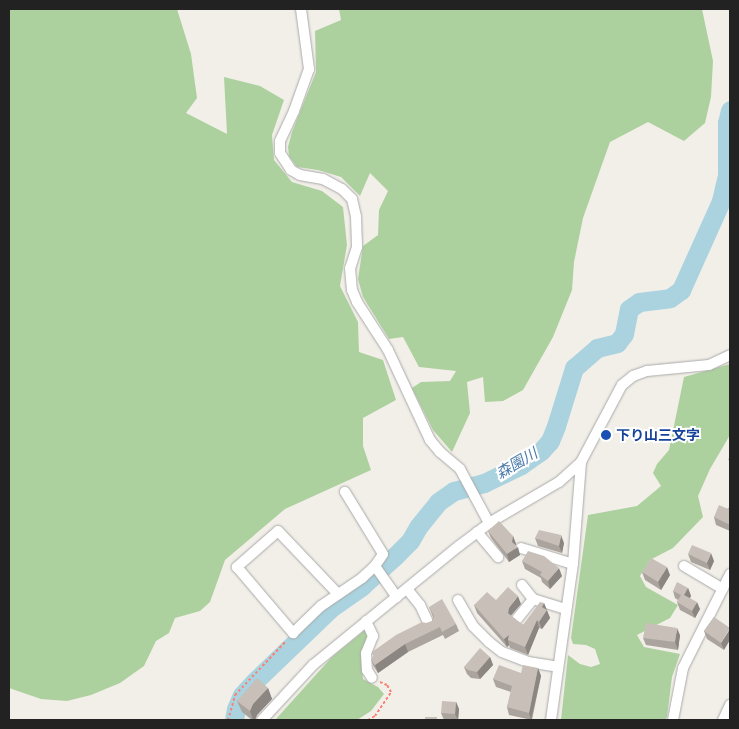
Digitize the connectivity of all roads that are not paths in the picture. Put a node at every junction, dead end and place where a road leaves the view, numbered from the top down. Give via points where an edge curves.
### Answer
1 (302, 9) edge
2 (730, 355) edge
3 (581, 462) junction
4 (346, 492) dead end
5 (489, 523) junction
6 (478, 532) junction
7 (521, 548) dead end
8 (498, 557) dead end
9 (573, 564) junction
10 (375, 566) junction
11 (684, 566) dead end
12 (730, 574) edge
13 (522, 585) dead end
14 (407, 589) junction
15 (723, 589) junction
16 (338, 594) junction
17 (397, 597) junction
18 (533, 599) junction
19 (458, 600) dead end
20 (566, 609) junction
21 (517, 619) edge
22 (366, 621) junction
23 (430, 624) edge
24 (558, 667) junction
25 (372, 678) road end
26 (730, 705) edge
27 (262, 720) edge
28 (550, 720) edge
29 (674, 720) edge
30 (723, 720) edge

1 - 5 street via 309,69 280,141 280,152 291,170 323,179 342,189 352,199 357,247 350,268 357,302 388,350 430,440 460,469
2 - 3 street via 708,365 647,371 633,376 622,385
3 - 5 street via 559,482
3 - 9 street
4 - 10 street via 383,554
5 - 6 street
6 - 8 street
6 - 14 street
7 - 9 street
9 - 20 street
10 - 16 street
10 - 17 street
11 - 15 street
12 - 15 street
13 - 18 street
14 - 17 street
14 - 23 street
15 - 29 street via 683,668
16 - 16 street via 293,634 237,567 278,531
17 - 22 street
18 - 20 street
18 - 21 street
19 - 24 street via 474,626 502,652 528,662
20 - 24 street
22 - 25 street via 372,636 366,653 367,670
22 - 27 street via 313,665
24 - 28 street
26 - 30 street

